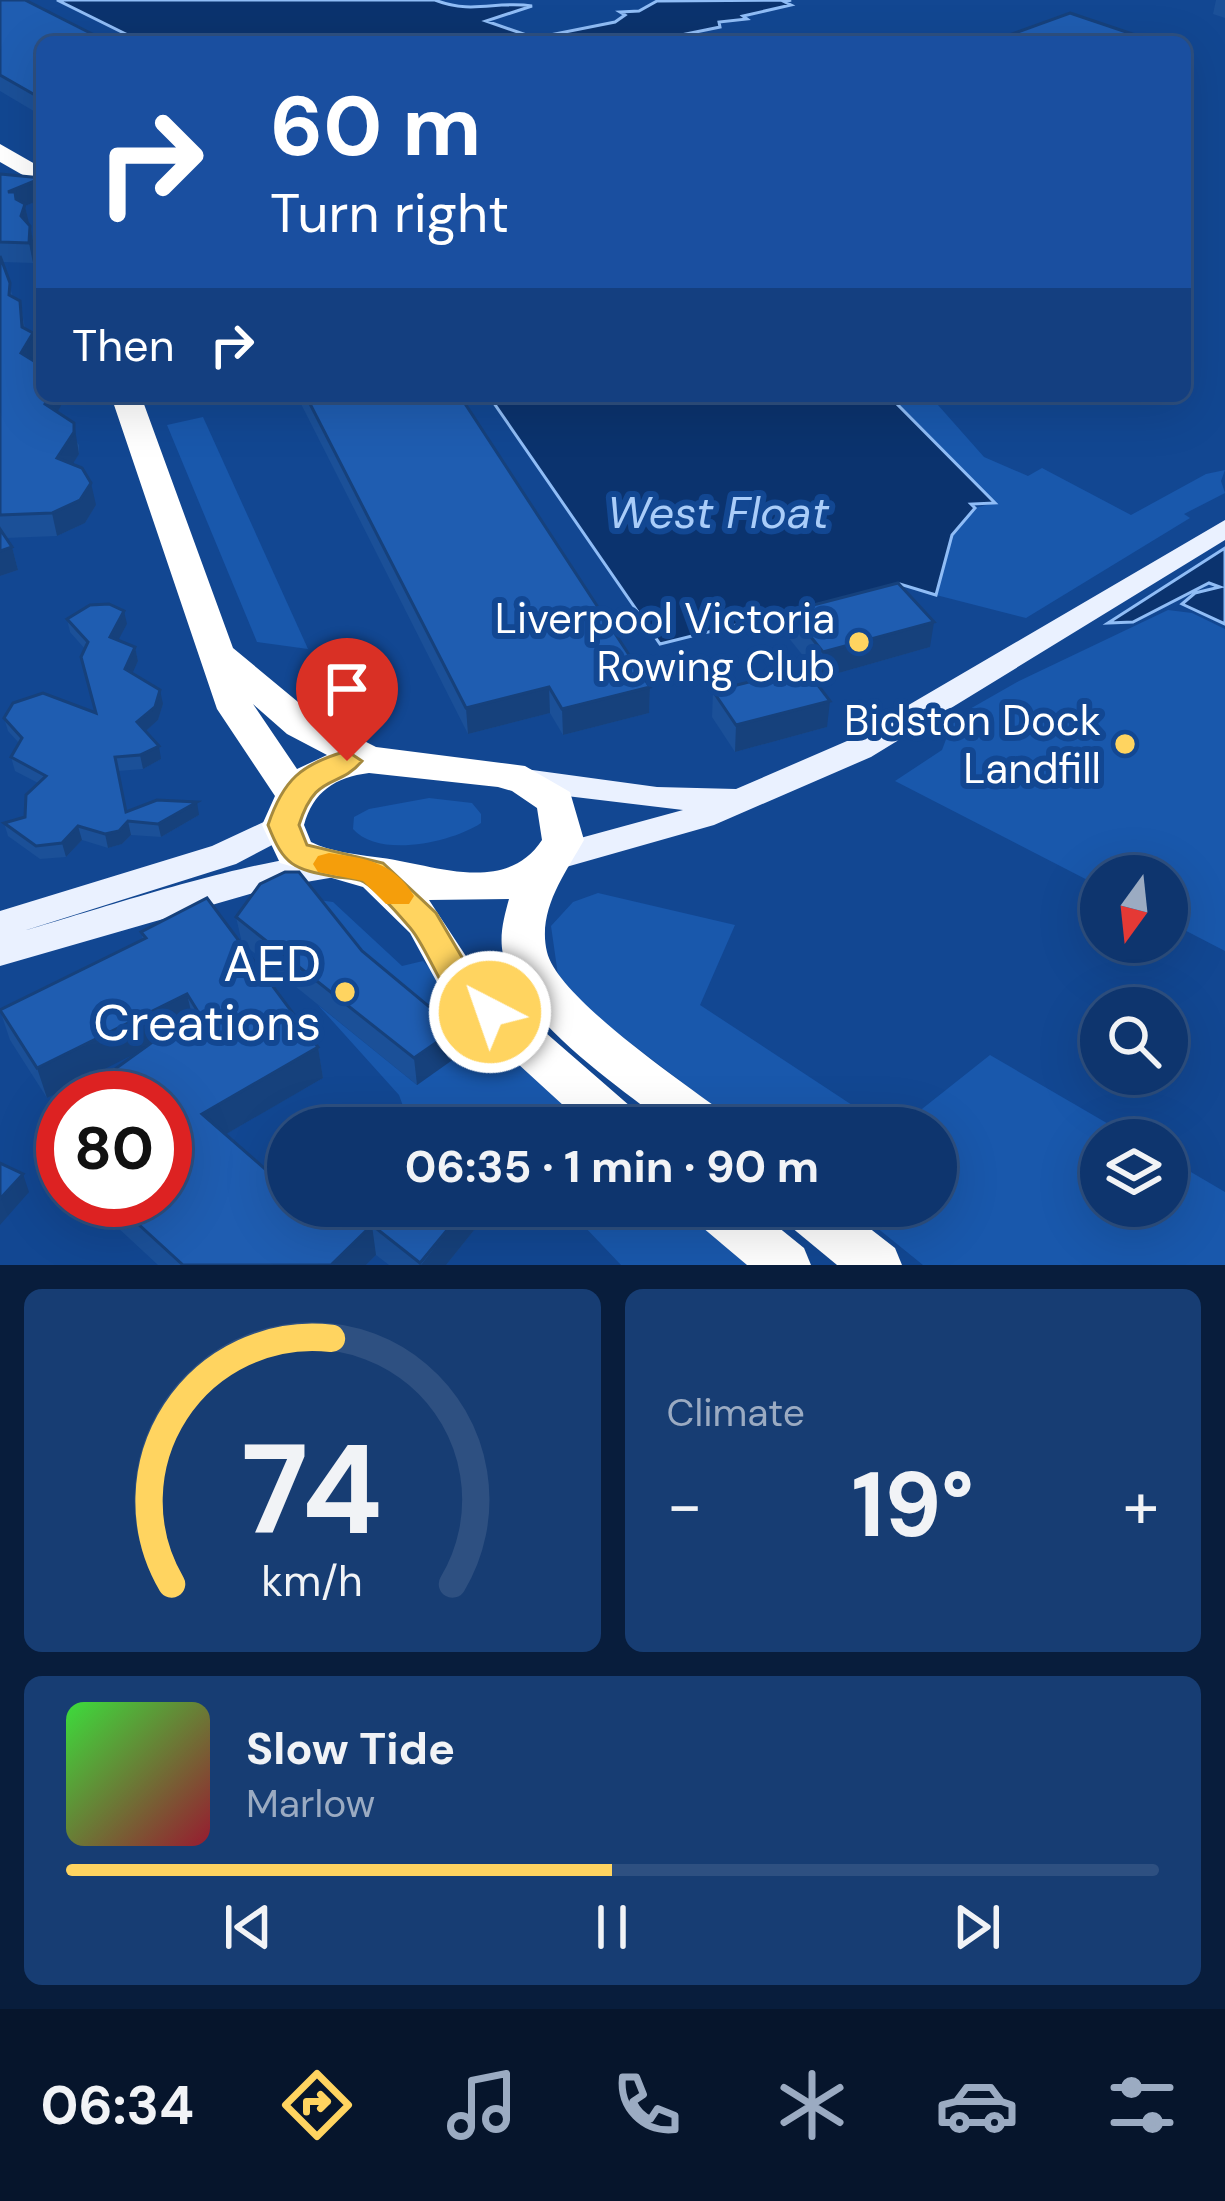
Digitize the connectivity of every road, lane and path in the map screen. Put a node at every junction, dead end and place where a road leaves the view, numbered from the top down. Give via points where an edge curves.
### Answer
1 (0, 151) edge
2 (36, 175) edge
3 (128, 402) edge
4 (1225, 528) edge
5 (220, 656) junction
6 (369, 760) junction
7 (525, 780) junction
8 (751, 796) junction
9 (289, 809) junction
10 (546, 865) junction
11 (354, 868) junction
12 (0, 925) edge
13 (0, 952) edge
14 (597, 1107) edge
15 (682, 1107) edge
16 (739, 1227) edge
17 (829, 1227) edge
18 (785, 1265) edge
19 (876, 1265) edge

1 - 2 highway
3 - 5 highway
4 - 8 main road via 859,749
5 - 6 highway via 301,725
5 - 9 highway via 236,710
6 - 7 highway
6 - 9 highway via 322,770
7 - 8 main road via 657,799
7 - 10 highway via 562,815 563,840
8 - 10 main road
9 - 11 highway via 295,852
9 - 12 main road via 224,855
10 - 11 highway via 507,885 469,889
10 - 15 highway via 527,909 526,961 557,1003
11 - 13 main road via 271,875
11 - 14 highway via 425,922 461,986
16 - 18 highway
17 - 19 highway

